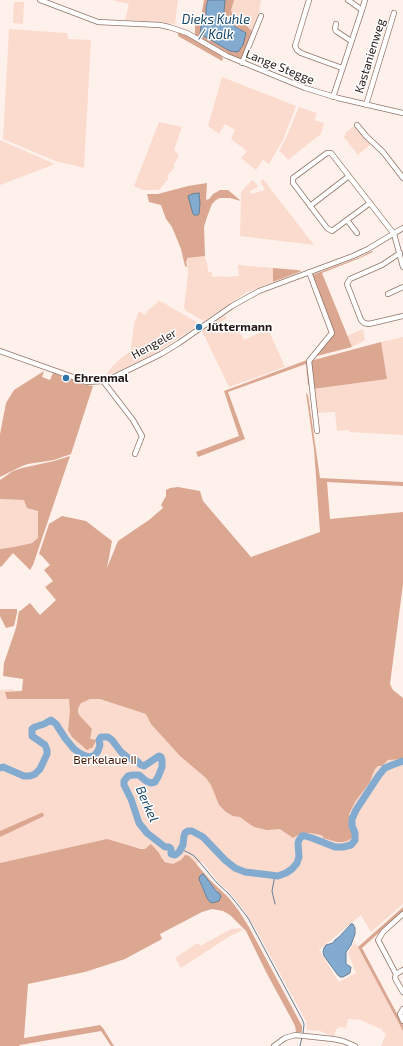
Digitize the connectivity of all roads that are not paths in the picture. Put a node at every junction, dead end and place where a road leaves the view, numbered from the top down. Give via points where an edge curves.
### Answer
1 (42, 0) edge
2 (309, 0) edge
3 (348, 0) edge
4 (365, 0) edge
5 (362, 10) junction
6 (394, 13) dead end
7 (261, 16) dead end
8 (336, 24) dead end
9 (351, 41) junction
10 (242, 63) junction
11 (342, 68) junction
12 (333, 97) junction
13 (366, 105) junction
14 (403, 113) edge
15 (357, 125) dead end
16 (349, 176) junction
17 (403, 178) edge
18 (370, 203) junction
19 (310, 206) junction
20 (347, 220) junction
21 (403, 228) edge
22 (357, 233) dead end
23 (394, 234) junction
24 (400, 253) junction
25 (403, 267) edge
26 (309, 272) junction
27 (403, 287) edge
28 (388, 294) dead end
29 (403, 316) edge
30 (0, 351) edge
31 (103, 382) junction
32 (317, 431) dead end
33 (135, 454) dead end
34 (403, 914) edge
35 (403, 970) edge
36 (396, 974) junction
37 (403, 992) edge
38 (403, 1009) edge
39 (403, 1021) edge
40 (274, 1046) edge
41 (355, 1046) edge

1 - 10 street, Lange Stegge via 98,22 169,27 188,33
2 - 11 street via 295,46 302,53
3 - 5 street
4 - 5 street
5 - 9 street
6 - 13 street, Kastanienweg
7 - 10 street
8 - 9 street via 336,31
9 - 11 street
10 - 12 street, Lange Stegge via 300,87
11 - 12 street
12 - 13 street, Lange Stegge
13 - 14 street, Lange Stegge
15 - 17 street
16 - 18 street
16 - 19 street
16 - 19 street via 331,153 327,153 293,178 293,183
18 - 20 street
18 - 23 street
19 - 20 street via 332,231
20 - 22 street
21 - 23 street, Hengeler
23 - 24 street
23 - 26 street, Hengeler via 368,249
24 - 25 street
24 - 29 street via 382,265 350,279 347,284 364,323 370,324
26 - 31 street, Hengeler via 259,290 161,354
26 - 32 street via 332,333 309,361
27 - 28 street
30 - 31 street, Hengeler via 87,382
31 - 33 street via 133,420 142,436
34 - 36 street via 378,940
35 - 36 street
36 - 37 street via 395,978
38 - 39 street via 400,1014
40 - 41 street via 294,1035 333,1039

